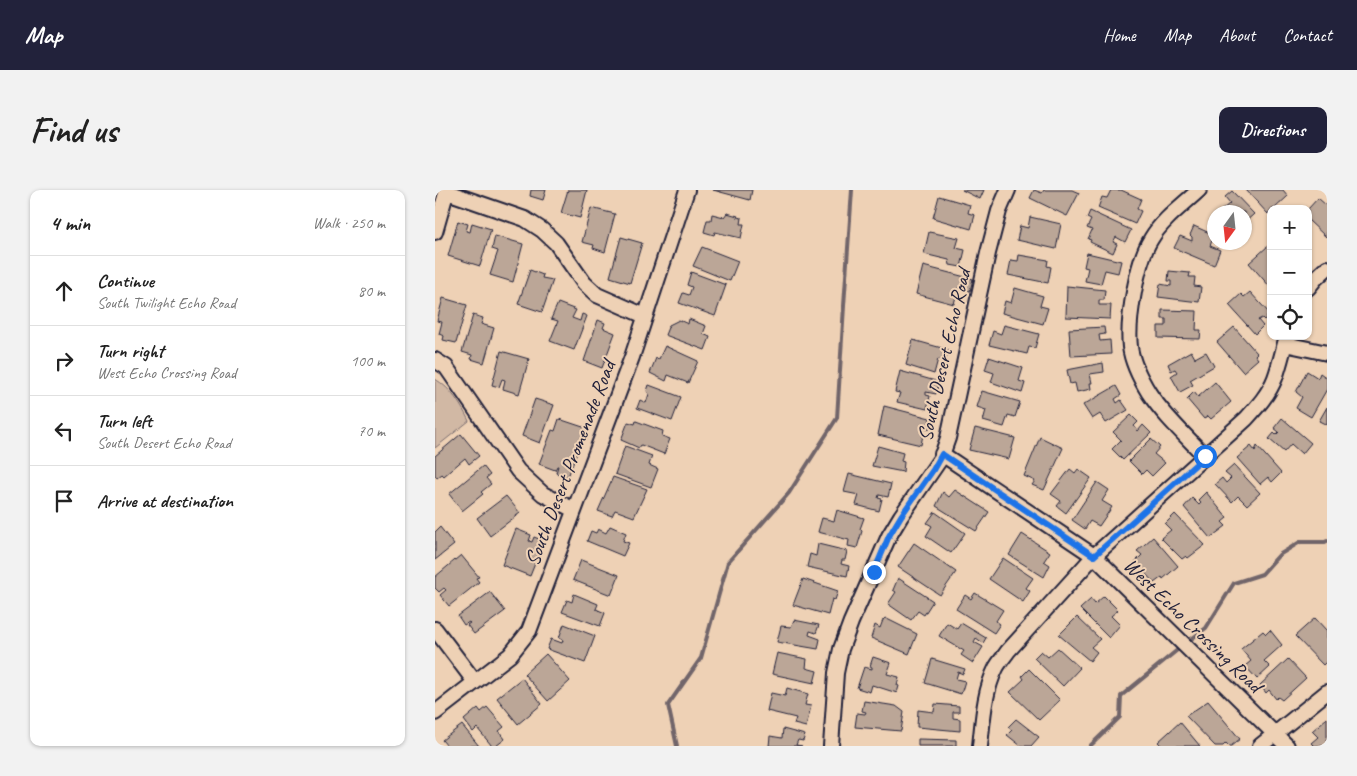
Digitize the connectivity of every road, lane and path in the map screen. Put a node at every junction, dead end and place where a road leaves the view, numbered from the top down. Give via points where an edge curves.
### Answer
1 (687, 190) edge
2 (1008, 190) edge
3 (1199, 190) edge
4 (447, 191) edge
5 (435, 232) edge
6 (1327, 268) edge
7 (1312, 284) edge
8 (645, 316) junction
9 (1286, 340) edge
10 (1327, 353) edge
11 (435, 360) edge
12 (942, 454) junction
13 (1205, 456) junction
14 (574, 510) junction
15 (1094, 556) junction
16 (435, 629) edge
17 (475, 682) junction
18 (1327, 692) edge
19 (435, 713) edge
20 (1276, 734) junction
21 (831, 746) edge
22 (981, 746) edge
23 (1260, 746) edge
24 (1287, 746) edge

1 - 8 street, South Desert Promenade Road
2 - 12 street, South Desert Echo Road via 988,253
3 - 13 street via 1164,223 1143,254 1130,330 1134,362 1149,393
4 - 5 street
4 - 8 street via 525,219 556,243 584,283 597,295
6 - 7 street
8 - 14 street, South Desert Promenade Road
9 - 10 street
9 - 13 street via 1275,379 1265,396 1246,419
11 - 14 street via 446,367 518,471 543,494
12 - 15 street, West Echo Crossing Road
12 - 21 street, South Desert Echo Road via 889,536 844,640 836,673
13 - 15 street
14 - 17 street, South Desert Promenade Road via 529,631 510,655
15 - 20 street, West Echo Crossing Road
15 - 22 street via 997,666 984,704
16 - 17 street
17 - 19 street, South Desert Promenade Road
18 - 20 street
20 - 23 street
20 - 24 street, West Echo Crossing Road

